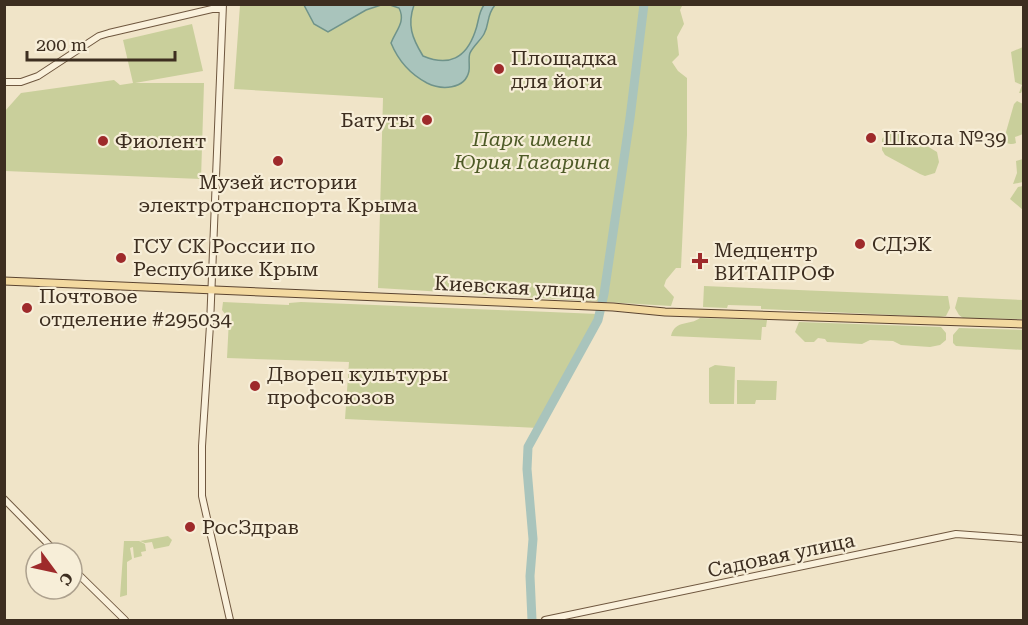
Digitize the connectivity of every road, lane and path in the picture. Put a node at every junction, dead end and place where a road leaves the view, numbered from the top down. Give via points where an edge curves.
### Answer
1 (222, 7) edge
2 (4, 82) edge
3 (4, 281) edge
4 (210, 289) junction
5 (1023, 324) edge
6 (4, 499) edge
7 (1023, 539) edge
8 (45, 541) edge
9 (84, 580) edge
10 (125, 621) edge
11 (230, 621) edge
12 (546, 621) edge

1 - 2 main road via 99,36 38,76
1 - 4 main road
3 - 4 main road, Киевская улица
4 - 5 main road, Киевская улица via 665,312
4 - 11 main road via 202,496
6 - 8 main road
7 - 12 main road, Садовая улица via 957,534
9 - 10 main road

